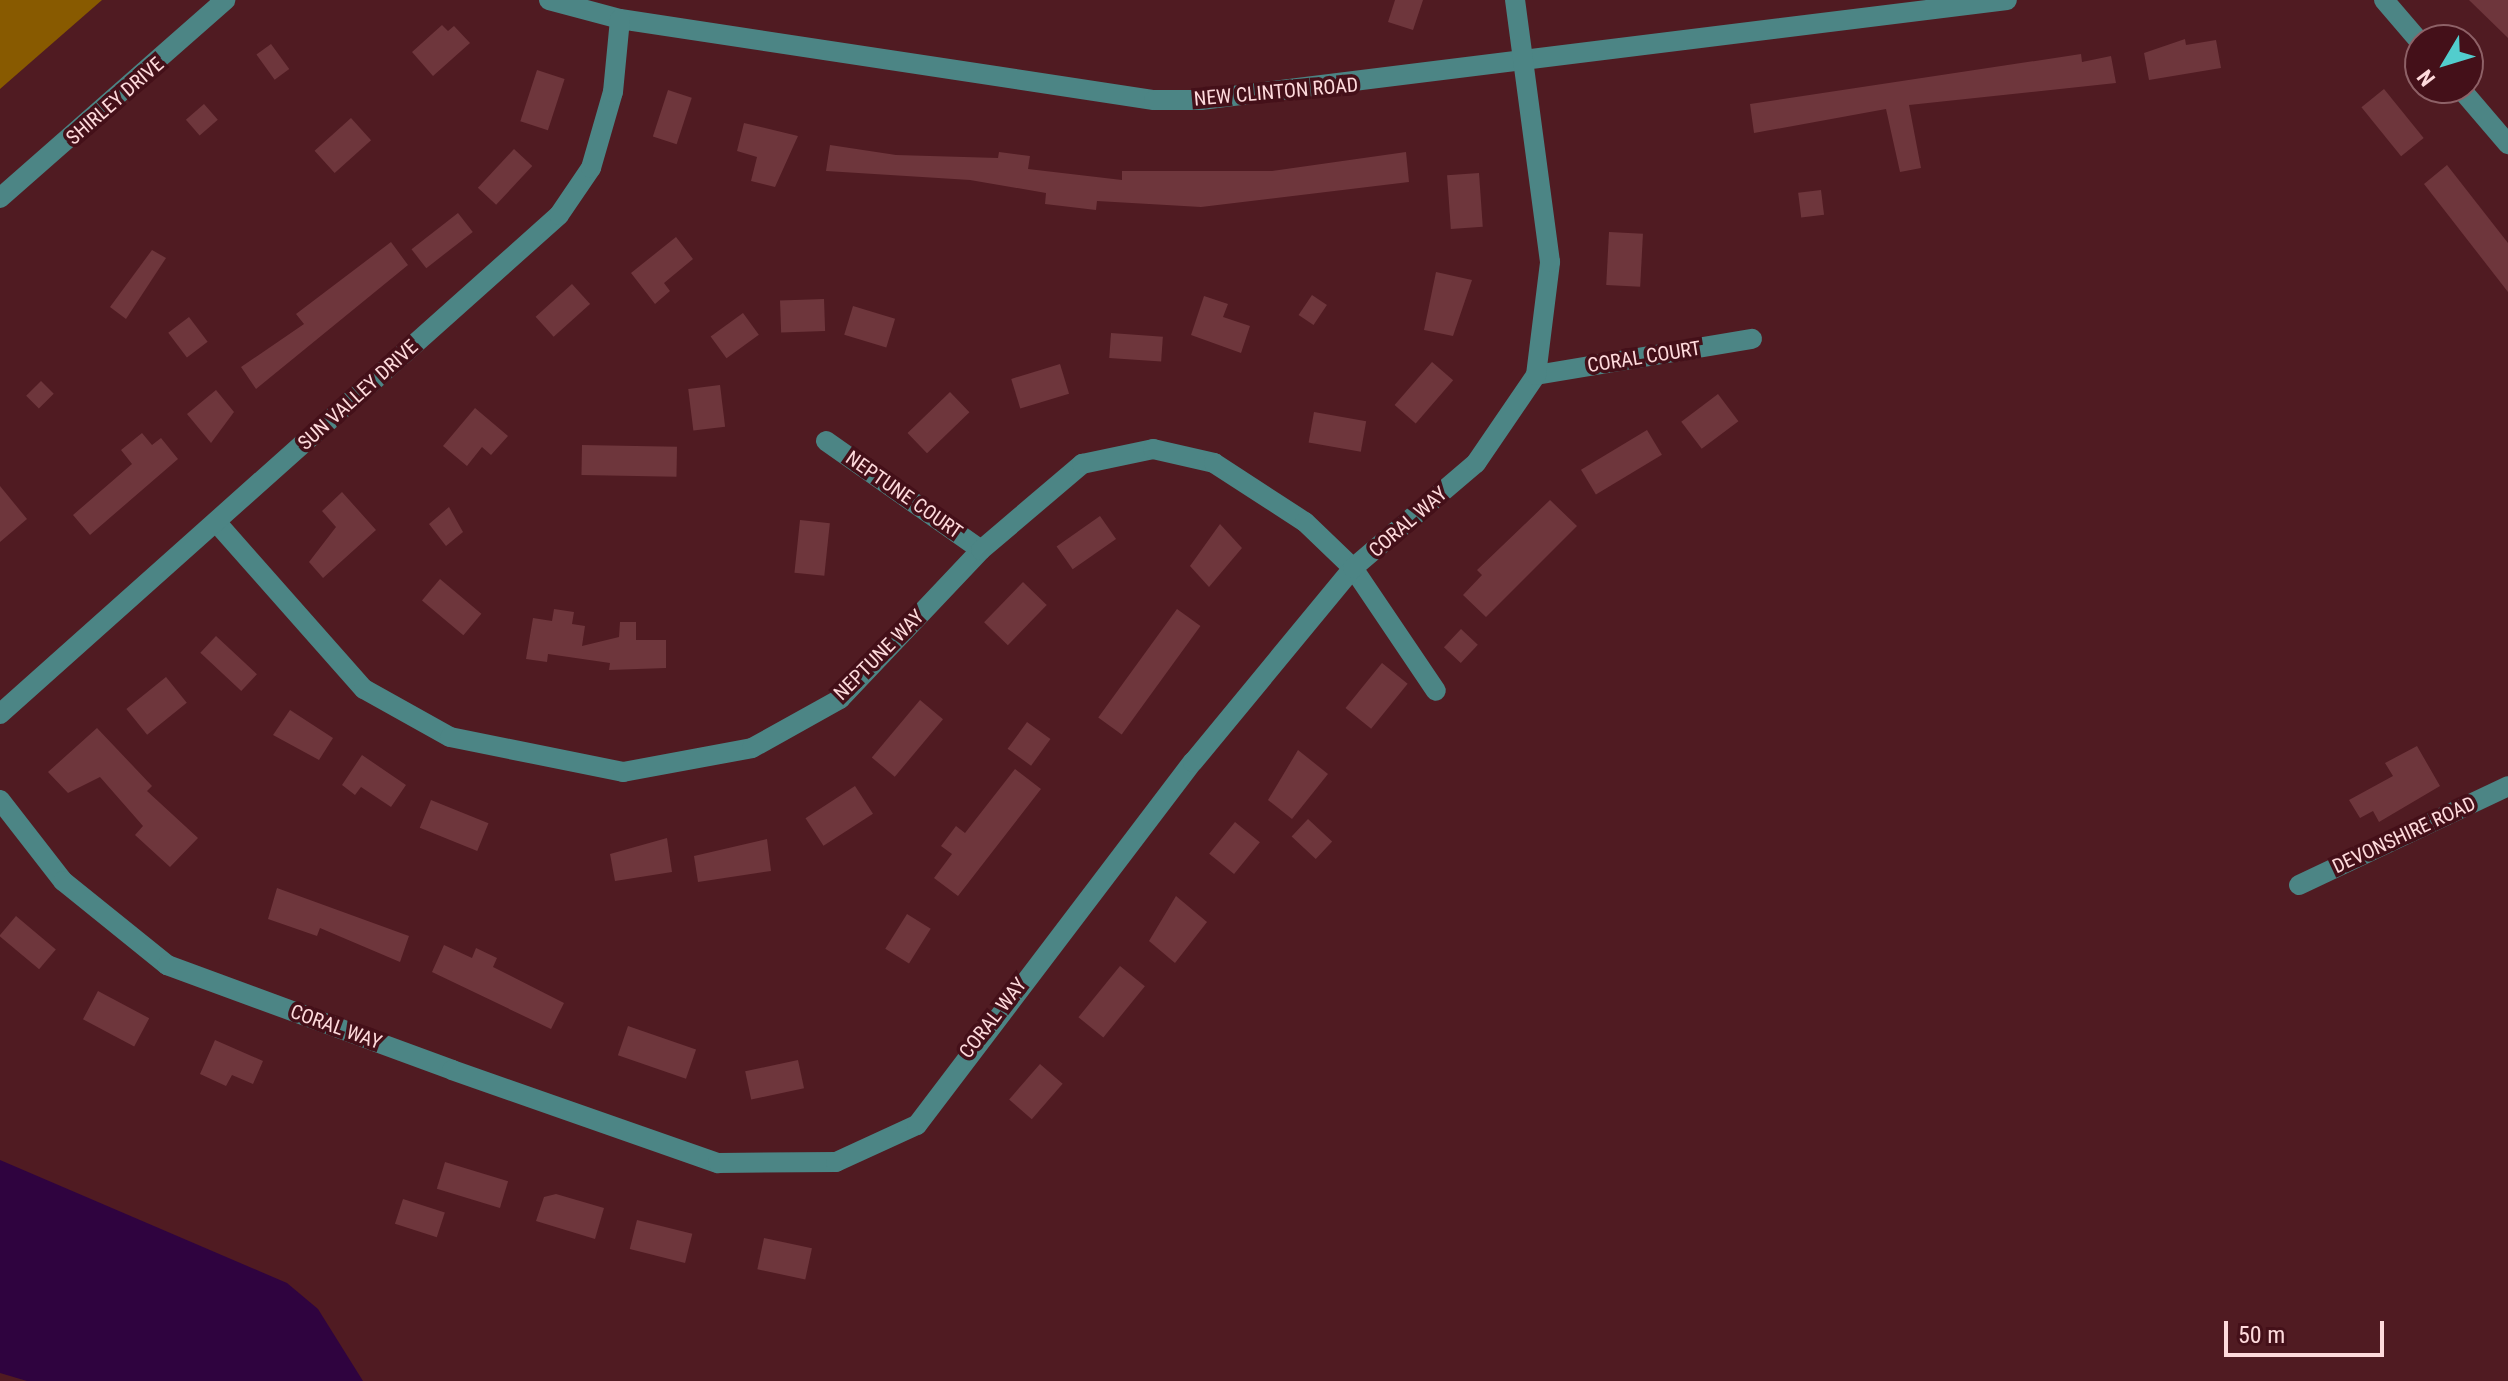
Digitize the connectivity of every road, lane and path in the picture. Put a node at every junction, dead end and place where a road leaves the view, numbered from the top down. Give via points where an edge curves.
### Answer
1 (225, 0) edge
2 (549, 0) edge
3 (1515, 0) edge
4 (2007, 0) edge
5 (2384, 0) edge
6 (620, 19) junction
7 (2405, 24) edge
8 (1525, 63) junction
9 (2474, 104) edge
10 (2508, 144) edge
11 (0, 198) edge
12 (1752, 339) dead end
13 (1536, 375) junction
14 (826, 441) dead end
15 (217, 523) junction
16 (981, 550) junction
17 (1353, 568) junction
18 (1436, 691) dead end
19 (0, 714) edge
20 (2508, 786) edge
21 (0, 800) edge
22 (2299, 885) dead end

1 - 11 street, SHIRLEY DRIVE via 127,94
2 - 6 street, NEW CLINTON ROAD
3 - 8 street, CORAL WAY
4 - 8 street, NEW CLINTON ROAD
5 - 7 street
6 - 8 street, NEW CLINTON ROAD via 1154,100 1294,93
6 - 15 street, SUN VALLEY DRIVE via 613,92 591,168 559,215
8 - 13 street, CORAL WAY via 1550,262
9 - 10 street
12 - 13 street, CORAL COURT
13 - 17 street, CORAL WAY via 1476,463
14 - 16 street, NEPTUNE COURT
15 - 16 street, NEPTUNE WAY via 364,689 450,737 623,772 752,748 840,699
15 - 19 street, SUN VALLEY DRIVE
16 - 17 street, NEPTUNE WAY via 1082,464 1153,449 1241,476
17 - 18 street, NEPTUNE WAY
17 - 21 street, CORAL WAY via 1174,786 917,1125 836,1162 718,1163 167,965 63,881
20 - 22 street, DEVONSHIRE ROAD

